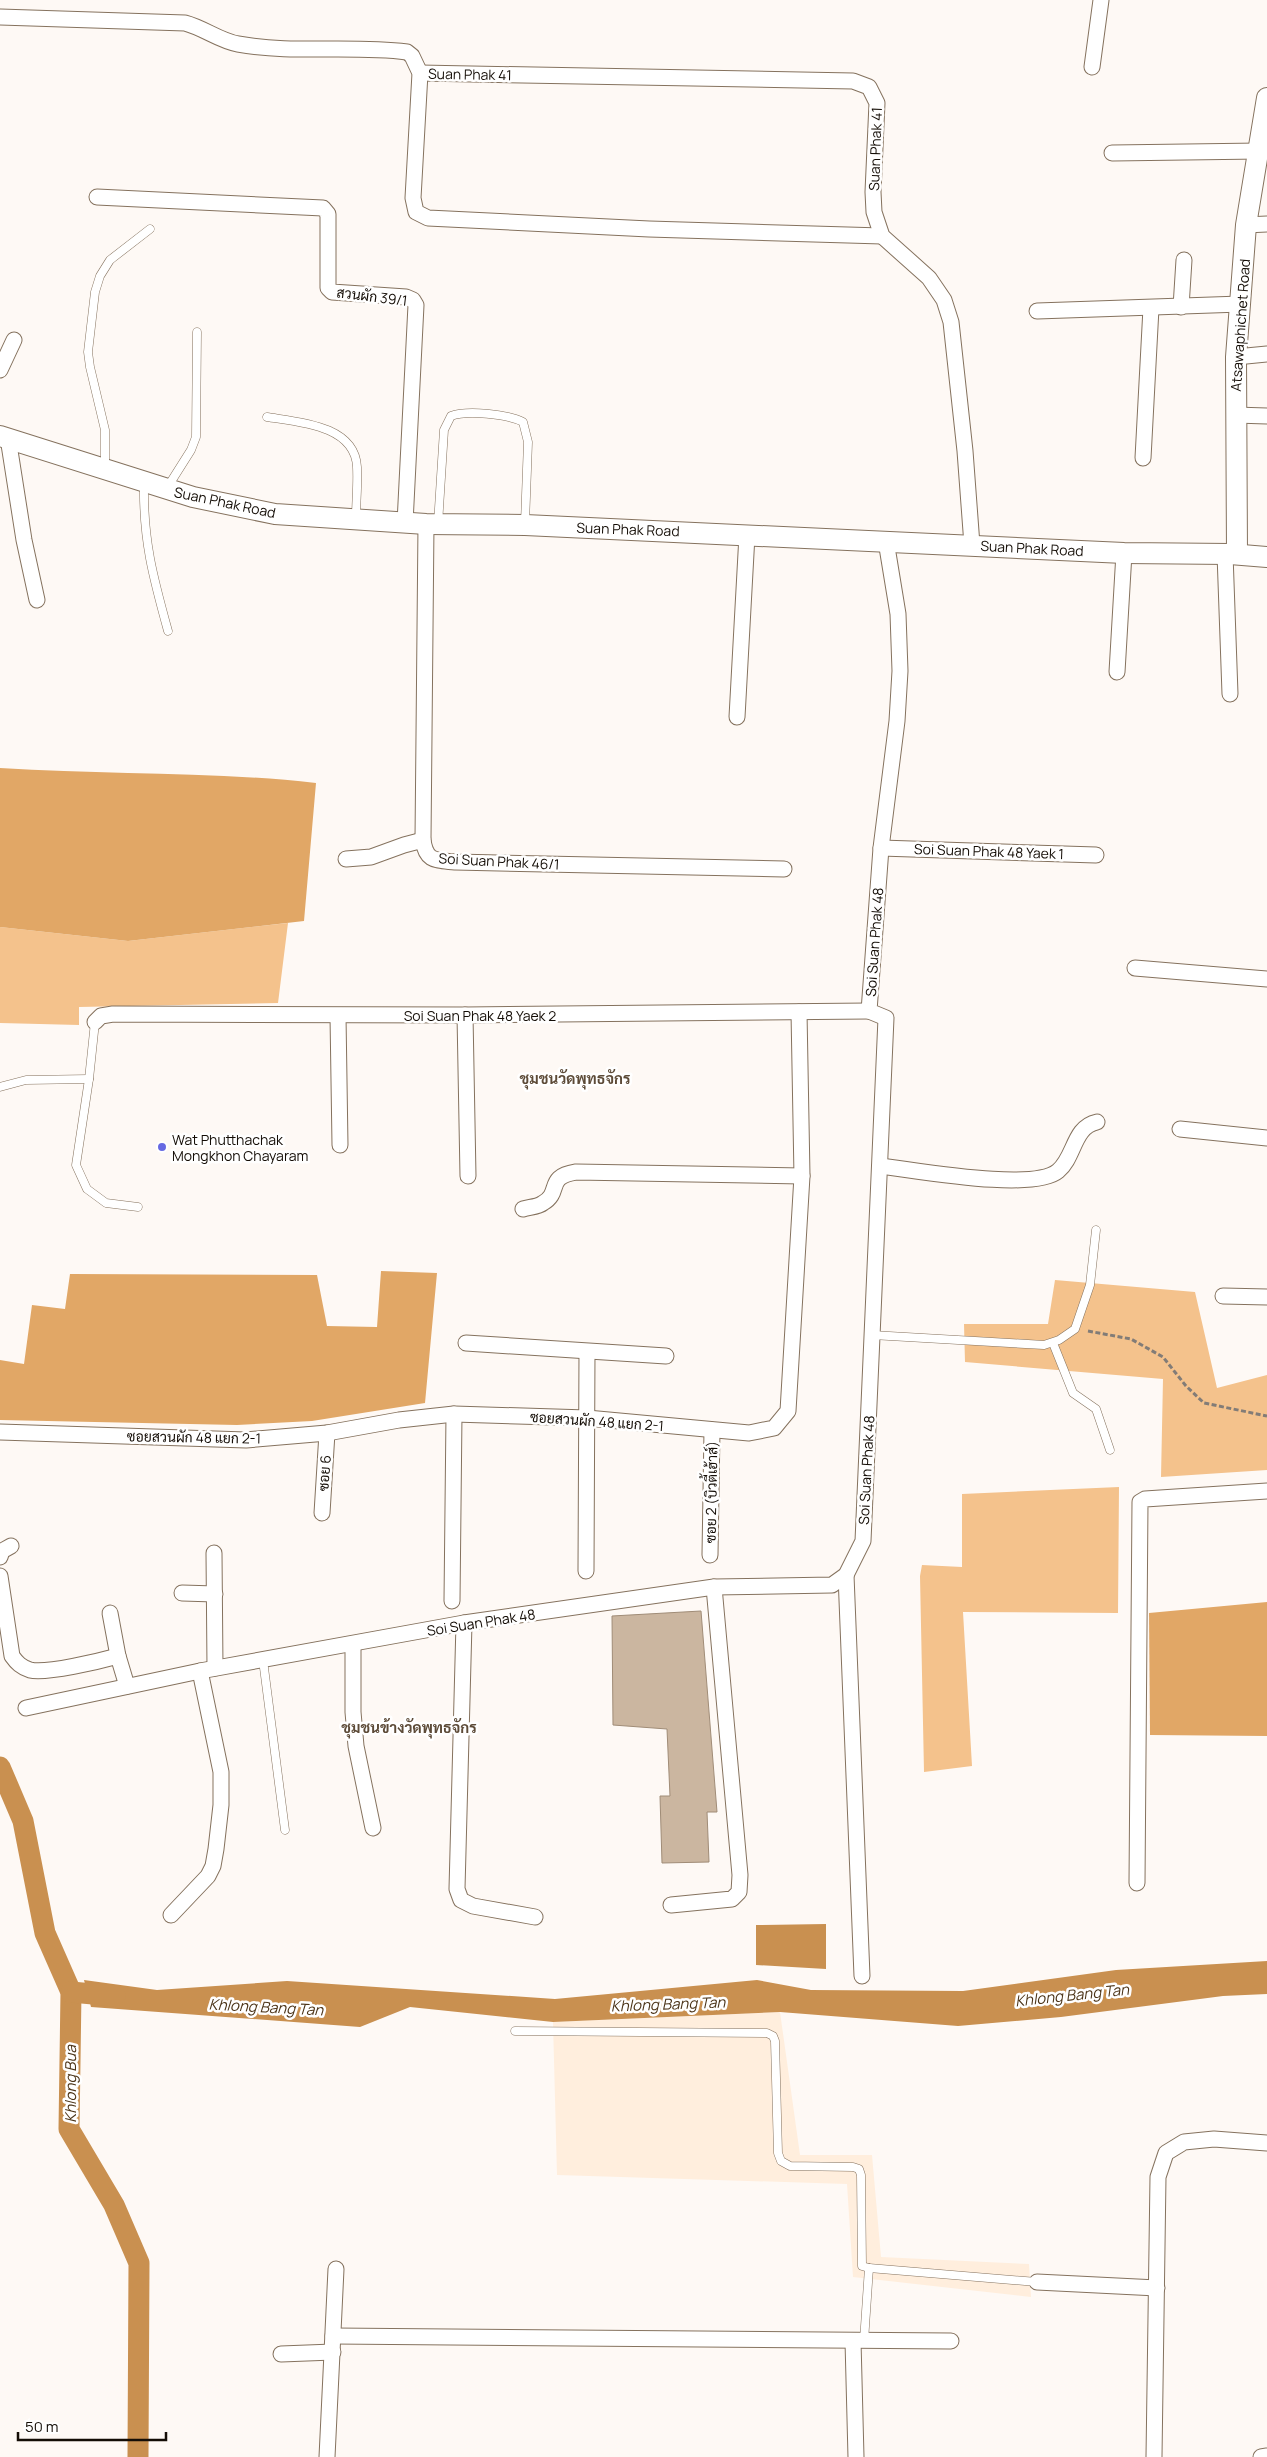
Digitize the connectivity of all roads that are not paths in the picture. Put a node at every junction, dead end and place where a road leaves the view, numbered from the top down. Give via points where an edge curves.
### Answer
1 (1100, 0) edge
2 (0, 17) edge
3 (1092, 67) dead end
4 (420, 74) junction
5 (1267, 98) edge
6 (1260, 151) junction
7 (1112, 153) dead end
8 (97, 197) dead end
9 (1267, 224) edge
10 (1246, 225) junction
11 (150, 229) dead end
12 (882, 236) junction
13 (1184, 260) dead end
14 (1241, 304) junction
15 (1181, 307) junction
16 (1151, 308) junction
17 (1037, 311) dead end
18 (197, 332) dead end
19 (14, 340) dead end
20 (1267, 354) edge
21 (1236, 357) junction
22 (0, 370) edge
23 (1235, 415) junction
24 (1267, 416) edge
25 (267, 417) dead end
26 (4, 437) edge
27 (1143, 458) dead end
28 (105, 468) junction
29 (144, 481) junction
30 (166, 490) junction
31 (356, 520) junction
32 (405, 523) junction
33 (432, 524) junction
34 (525, 525) junction
35 (747, 534) junction
36 (886, 541) junction
37 (972, 545) junction
38 (1124, 553) junction
39 (1231, 554) junction
40 (1267, 556) edge
41 (37, 600) dead end
42 (168, 631) dead end
43 (1117, 672) dead end
44 (1230, 694) dead end
45 (737, 717) dead end
46 (424, 840) junction
47 (881, 848) junction
48 (1096, 855) dead end
49 (346, 859) dead end
50 (784, 869) dead end
51 (1135, 968) dead end
52 (1267, 979) edge
53 (869, 1011) junction
54 (799, 1012) junction
55 (465, 1015) junction
56 (338, 1016) junction
57 (94, 1022) joint
58 (89, 1079) junction
59 (0, 1087) edge
60 (1097, 1122) dead end
61 (1180, 1128) dead end
62 (1267, 1138) edge
63 (340, 1146) dead end
64 (880, 1166) junction
65 (468, 1176) dead end
66 (802, 1176) junction
67 (138, 1207) dead end
68 (523, 1209) dead end
69 (1096, 1230) dead end
70 (1223, 1296) dead end
71 (1267, 1297) edge
72 (872, 1335) junction
73 (466, 1343) dead end
74 (1053, 1343) junction
75 (587, 1352) junction
76 (666, 1356) dead end
77 (454, 1414) junction
78 (587, 1418) junction
79 (712, 1430) junction
80 (0, 1432) edge
81 (327, 1434) junction
82 (1110, 1450) dead end
83 (1267, 1491) edge
84 (322, 1514) dead end
85 (11, 1546) dead end
86 (214, 1553) dead end
87 (710, 1555) dead end
88 (0, 1556) edge
89 (586, 1571) dead end
90 (846, 1575) junction
91 (0, 1576) edge
92 (714, 1587) junction
93 (182, 1594) dead end
94 (215, 1594) junction
95 (452, 1601) dead end
96 (110, 1613) dead end
97 (464, 1623) junction
98 (353, 1645) junction
99 (118, 1656) junction
100 (263, 1660) junction
101 (215, 1668) junction
102 (200, 1671) junction
103 (127, 1686) junction
104 (26, 1708) dead end
105 (374, 1828) dead end
106 (285, 1830) dead end
107 (1137, 1883) dead end
108 (671, 1905) dead end
109 (171, 1915) dead end
110 (535, 1917) dead end
111 (862, 1976) dead end
112 (515, 2031) dead end
113 (1267, 2143) edge
114 (869, 2268) junction
115 (336, 2269) dead end
116 (1037, 2282) joint
117 (1157, 2288) junction
118 (333, 2336) junction
119 (859, 2341) junction
120 (951, 2342) dead end
121 (333, 2352) junction
122 (281, 2354) dead end
123 (1267, 2456) edge
124 (327, 2457) edge
125 (856, 2457) edge
126 (1154, 2457) edge
127 (1261, 2457) edge

1 - 3 street
2 - 4 street via 185,23 236,44 268,48 407,52
4 - 12 street, Suan Phak 41 via 861,83 874,93 877,103 873,192 874,212
4 - 12 street via 413,198 416,212 421,216 648,229
5 - 6 street, Atsawaphichet Road
6 - 7 street
6 - 10 street, Atsawaphichet Road
8 - 32 street, สวนผัก 39/1 via 324,208 328,214 328,288 332,292 413,300 416,304
9 - 10 street
10 - 14 street, Atsawaphichet Road
11 - 28 lane via 110,260 95,292 88,352 105,430
12 - 37 street, Suan Phak 41 via 929,278 944,300 951,322
13 - 15 street
14 - 15 street
14 - 21 street, Atsawaphichet Road
15 - 16 street
16 - 17 street
16 - 27 street
18 - 30 lane via 196,437 192,450
19 - 22 street
20 - 21 street
21 - 23 street, Atsawaphichet Road
23 - 24 street
23 - 39 street, Atsawaphichet Road
25 - 31 lane via 312,424 343,439 357,465
26 - 28 street, Suan Phak Road
26 - 41 street
28 - 29 street, Suan Phak Road
29 - 30 street, Suan Phak Road
29 - 42 lane via 146,546
30 - 31 street, Suan Phak Road via 275,514
31 - 32 street, Suan Phak Road
32 - 33 street, Suan Phak Road
33 - 34 street, Suan Phak Road
33 - 34 lane via 444,430 451,416 457,414 514,417 523,422 528,442
33 - 46 street, Soi Suan Phak 46/1
34 - 35 street, Suan Phak Road
35 - 36 street, Suan Phak Road
35 - 45 street
36 - 37 street, Suan Phak Road
36 - 47 street, Soi Suan Phak 48 via 898,614 900,671
37 - 38 street, Suan Phak Road
38 - 39 street, Suan Phak Road
38 - 43 street
39 - 40 street, Suan Phak Road
39 - 44 street
46 - 49 street via 371,857
46 - 50 street, Soi Suan Phak 46/1 via 428,856 455,862
47 - 48 street, Soi Suan Phak 48 Yaek 1
47 - 53 street, Soi Suan Phak 48
51 - 52 street
53 - 54 street, Soi Suan Phak 48 Yaek 2
53 - 64 street, Soi Suan Phak 48 via 886,1018
54 - 55 street, Soi Suan Phak 48 Yaek 2
54 - 66 street, ซอยสวนผัก 48 แยก 2-1
55 - 56 street, Soi Suan Phak 48 Yaek 2
55 - 65 street
56 - 57 street, Soi Suan Phak 48 Yaek 2 via 113,1014 101,1016
56 - 63 street
57 - 58 lane
58 - 59 lane via 26,1080
58 - 67 lane via 76,1165 87,1189 106,1203
60 - 64 street via 1082,1130 1068,1158 1048,1178 1014,1181
61 - 62 street
64 - 72 street, Soi Suan Phak 48
66 - 68 street via 576,1172 558,1179 552,1195 542,1204
66 - 79 street, ซอยสวนผัก 48 แยก 2-1 via 788,1411 774,1428 748,1433
69 - 74 lane via 1090,1285 1074,1329
70 - 71 street
72 - 74 lane
72 - 90 street, Soi Suan Phak 48 via 863,1541
73 - 75 street
74 - 82 lane via 1073,1393 1096,1409
75 - 76 street
75 - 78 street
77 - 78 street, ซอยสวนผัก 48 แยก 2-1
77 - 81 street, ซอยสวนผัก 48 แยก 2-1 via 399,1420
77 - 95 street
78 - 79 street, ซอยสวนผัก 48 แยก 2-1
78 - 89 street
79 - 87 street, ซอย 2 (บิวตี้เฮ้าส์)
80 - 81 street, ซอยสวนผัก 48 แยก 2-1 via 246,1440
81 - 84 street, ซอย 6
83 - 107 street via 1145,1499 1140,1502
85 - 88 street
86 - 94 street
90 - 92 street, Soi Suan Phak 48 via 832,1585
90 - 111 street
91 - 99 street via 12,1656 18,1665 32,1671 84,1665
92 - 97 street, Soi Suan Phak 48
92 - 108 street via 739,1892 732,1899
93 - 94 street
94 - 101 street
96 - 99 street
97 - 98 street, Soi Suan Phak 48
97 - 110 street via 457,1889 461,1900 473,1906
98 - 100 street, Soi Suan Phak 48
98 - 105 street via 356,1746
99 - 103 street
100 - 101 street, Soi Suan Phak 48
100 - 106 lane
101 - 102 street, Soi Suan Phak 48
102 - 103 street, Soi Suan Phak 48
102 - 109 street via 220,1772 221,1804 216,1849 208,1876
103 - 104 street, Soi Suan Phak 48
112 - 114 lane via 768,2033 773,2036 781,2161 790,2166 853,2167 859,2170 861,2263
113 - 117 street via 1214,2139 1184,2142 1166,2153 1158,2177
114 - 116 lane
114 - 119 lane
115 - 118 street
116 - 117 street
117 - 126 street
118 - 119 street
118 - 121 street
119 - 120 street
119 - 125 street
121 - 122 street
121 - 124 street
123 - 127 street

